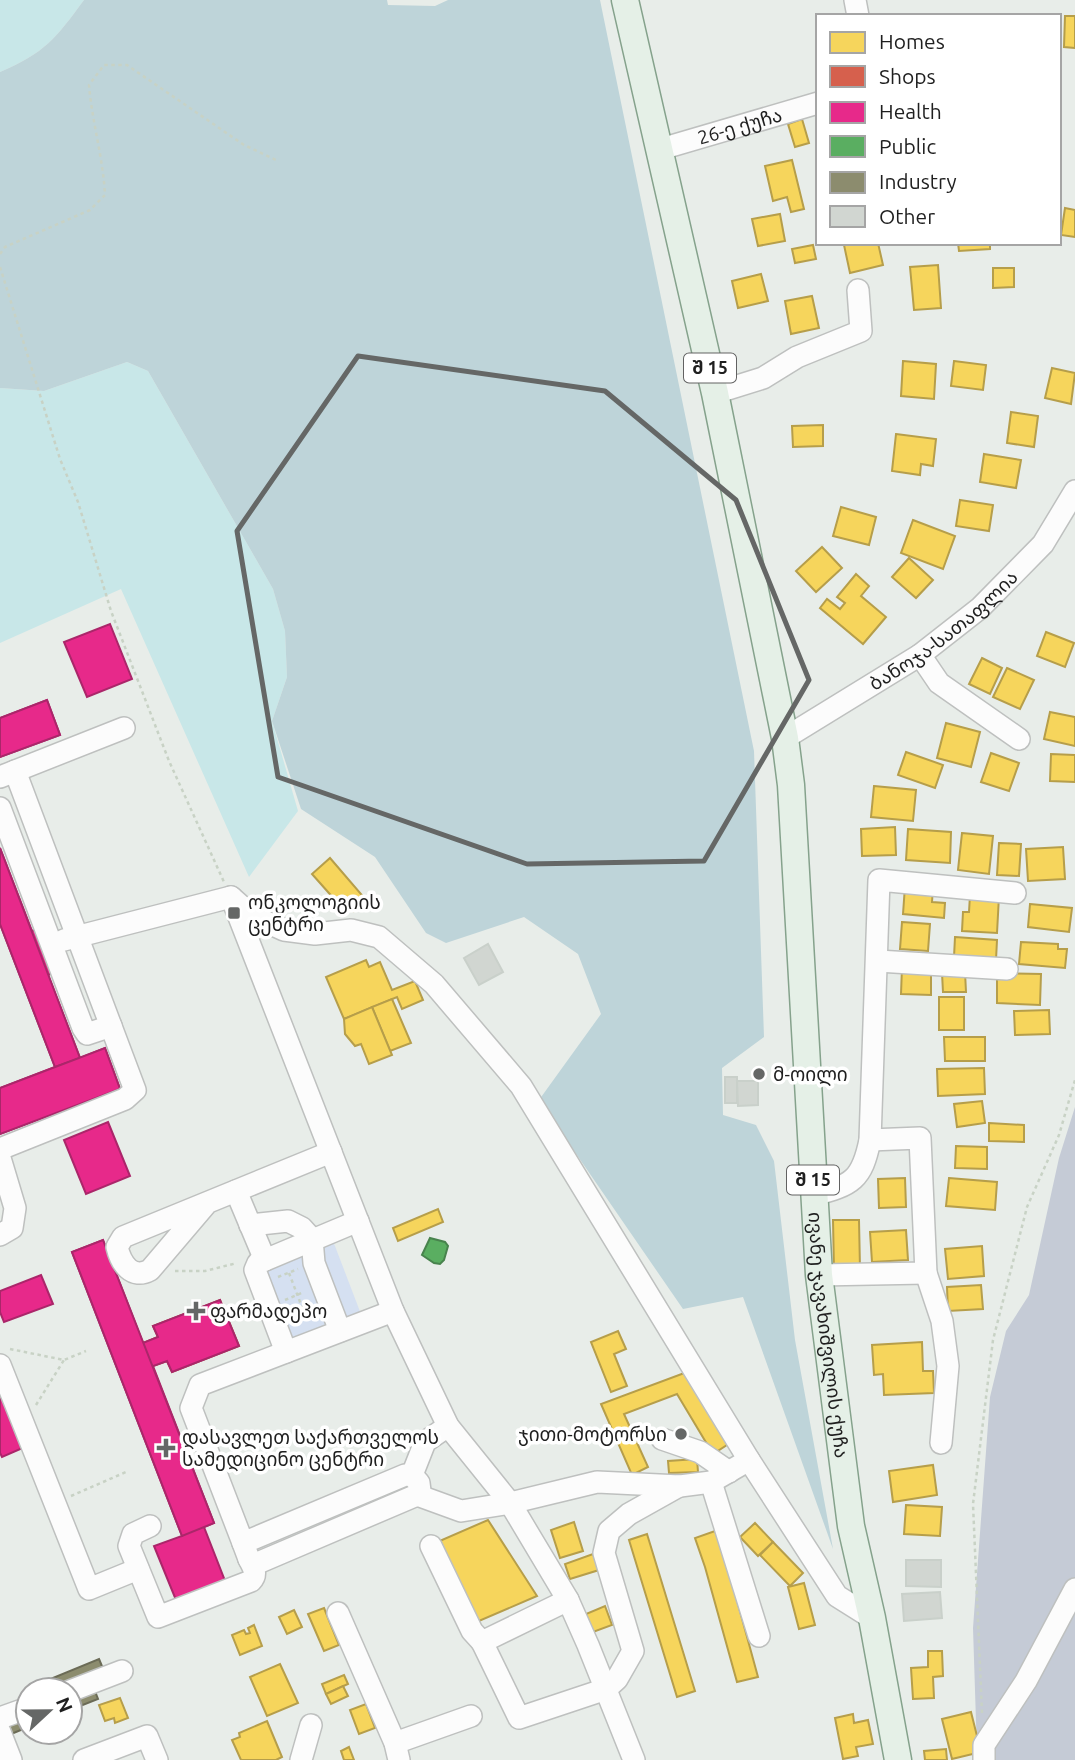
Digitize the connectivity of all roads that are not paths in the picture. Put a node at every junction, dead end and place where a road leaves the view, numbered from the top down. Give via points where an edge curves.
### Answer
1 (625, 0) edge
2 (816, 104) edge
3 (661, 149) junction
4 (858, 290) dead end
5 (715, 393) junction
6 (1075, 491) edge
7 (920, 655) junction
8 (124, 728) dead end
9 (785, 738) junction
10 (1018, 739) dead end
11 (7, 774) edge
12 (0, 808) edge
13 (1015, 893) dead end
14 (231, 897) junction
15 (76, 936) junction
16 (52, 945) junction
17 (878, 961) junction
18 (1007, 969) dead end
19 (111, 1026) junction
20 (870, 1140) junction
21 (0, 1149) edge
22 (331, 1152) junction
23 (0, 1158) edge
24 (236, 1191) junction
25 (814, 1195) junction
26 (207, 1203) junction
27 (358, 1221) junction
28 (250, 1225) junction
29 (0, 1235) edge
30 (312, 1239) junction
31 (262, 1254) junction
32 (926, 1273) junction
33 (819, 1275) junction
34 (393, 1311) junction
35 (340, 1331) junction
36 (286, 1352) junction
37 (0, 1365) edge
38 (448, 1426) junction
39 (662, 1439) dead end
40 (941, 1443) dead end
41 (749, 1460) junction
42 (720, 1477) junction
43 (415, 1485) junction
44 (680, 1486) junction
45 (510, 1503) junction
46 (150, 1527) dead end
47 (431, 1546) dead end
48 (246, 1551) junction
49 (138, 1569) junction
50 (1075, 1589) edge
51 (568, 1600) junction
52 (338, 1613) dead end
53 (872, 1618) junction
54 (759, 1636) dead end
55 (482, 1642) junction
56 (122, 1671) dead end
57 (84, 1686) edge
58 (606, 1689) junction
59 (471, 1716) dead end
60 (311, 1725) dead end
61 (0, 1732) edge
62 (397, 1751) edge
63 (984, 1753) edge
64 (11, 1760) edge
65 (84, 1760) edge
66 (157, 1760) edge
67 (301, 1760) edge
68 (634, 1760) edge
69 (898, 1760) edge

1 - 3 main road, შ 15
2 - 3 street, 26-ე ქუჩა
3 - 5 main road, შ 15
4 - 5 street via 861,331 762,378
5 - 9 main road, შ 15
6 - 7 street, ბანოჯა-სათაფლია via 1043,544 979,608
7 - 9 street, ბანოჯა-სათაფლია
7 - 10 street via 939,684
8 - 11 street
9 - 25 main road, ივანე ჯავახიშვილის ქუჩა / შ 15
11 - 15 street
12 - 16 street
13 - 17 street via 879,880
14 - 15 street
14 - 22 street
14 - 41 street via 251,915 284,930 314,934 351,930 379,937 434,984 521,1086
15 - 16 street
15 - 19 street
16 - 19 street via 87,1034
17 - 18 street
17 - 20 street
19 - 21 street via 135,1090 131,1096
20 - 25 street via 856,1177 843,1188
20 - 32 street via 920,1138
22 - 24 street
22 - 27 street
23 - 29 street via 15,1208 12,1228
24 - 26 street
24 - 28 street
25 - 33 main road, ივანე ჯავახიშვილის ქუჩა / შ 15
26 - 26 street via 123,1237 119,1256 125,1267 143,1273 154,1265
27 - 30 street
27 - 34 street
28 - 30 street via 288,1221
28 - 31 street
30 - 31 street
30 - 35 street via 314,1263
31 - 36 street via 255,1270
32 - 33 street
32 - 40 street via 942,1321 948,1366
33 - 53 main road, ივანე ჯავახიშვილის ქუჩა / შ 15 via 851,1526
34 - 35 street
34 - 38 street
35 - 36 street
36 - 48 street via 200,1385 191,1408
37 - 49 street via 89,1589
38 - 43 street via 425,1442
38 - 45 street
39 - 42 street via 700,1452
41 - 42 street
41 - 53 street via 837,1596
42 - 44 street
42 - 54 street
43 - 45 street via 461,1511
43 - 48 street via 260,1562 254,1563
44 - 45 street via 597,1482
44 - 58 street via 608,1531 604,1553 633,1651
45 - 51 street
46 - 49 street via 133,1534 129,1546
47 - 55 street via 472,1631
48 - 49 street via 255,1578 158,1618
50 - 63 street
51 - 55 street
51 - 58 street
52 - 62 street
53 - 69 main road, ივანე ჯავახიშვილის ქუჩა / შ 15
55 - 58 street via 519,1718
56 - 57 street
58 - 68 street
59 - 62 street
60 - 67 street
61 - 64 street
65 - 66 street via 147,1736

